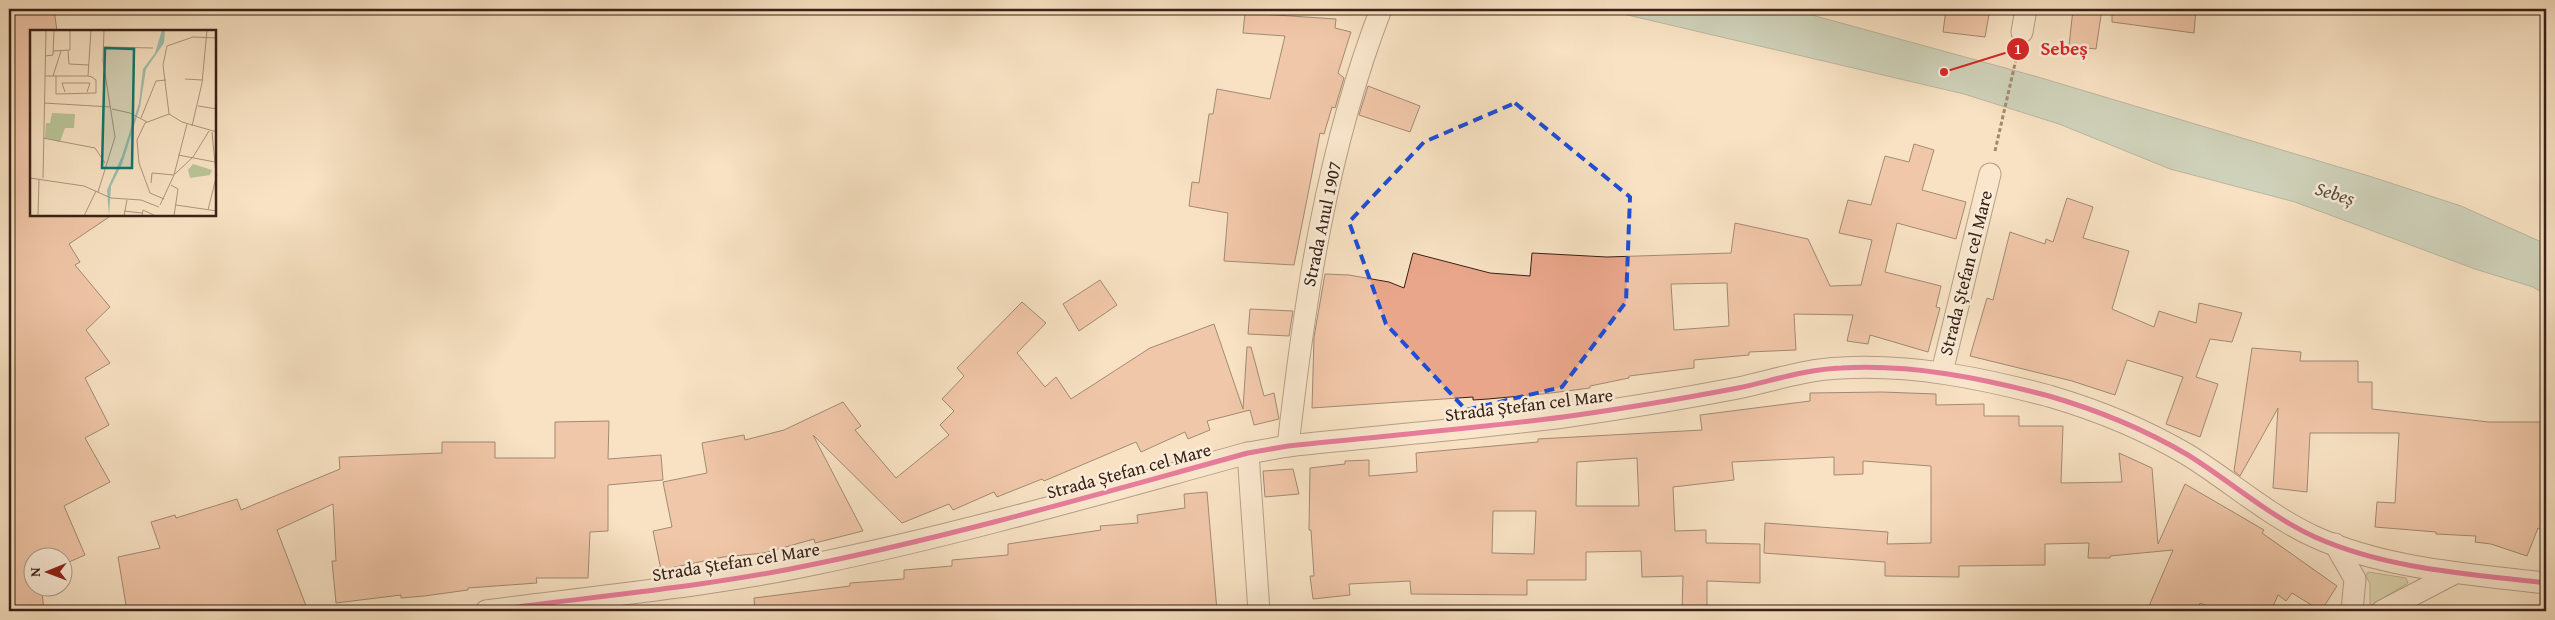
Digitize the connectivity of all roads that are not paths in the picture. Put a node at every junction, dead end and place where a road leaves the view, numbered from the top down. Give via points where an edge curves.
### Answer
1 (1381, 9) edge
2 (2026, 9) edge
3 (2022, 32) road end
4 (1990, 174) road end
5 (1942, 372) junction
6 (1288, 446) junction
7 (1248, 453) junction
8 (2335, 544) junction
9 (2455, 573) junction
10 (2546, 583) edge
11 (486, 611) edge
12 (1259, 611) edge
13 (2352, 611) edge
14 (2382, 611) edge

1 - 6 street, Strada Anul 1907 via 1344,124 1316,249 1298,354
2 - 3 street
4 - 5 street, Strada Ștefan cel Mare
5 - 6 street, Strada Ștefan cel Mare via 1887,367 1836,368 1716,392 1562,417
5 - 8 street, Strada Ștefan cel Mare via 2048,396 2098,411 2142,430 2188,455 2282,518
6 - 7 street, Strada Ștefan cel Mare
7 - 11 street, Strada Ștefan cel Mare via 922,540 814,564 663,589
7 - 12 street
8 - 9 street, Strada Ștefan cel Mare via 2358,553
8 - 13 street via 2355,579
9 - 10 street, Strada Ștefan cel Mare
9 - 14 street

